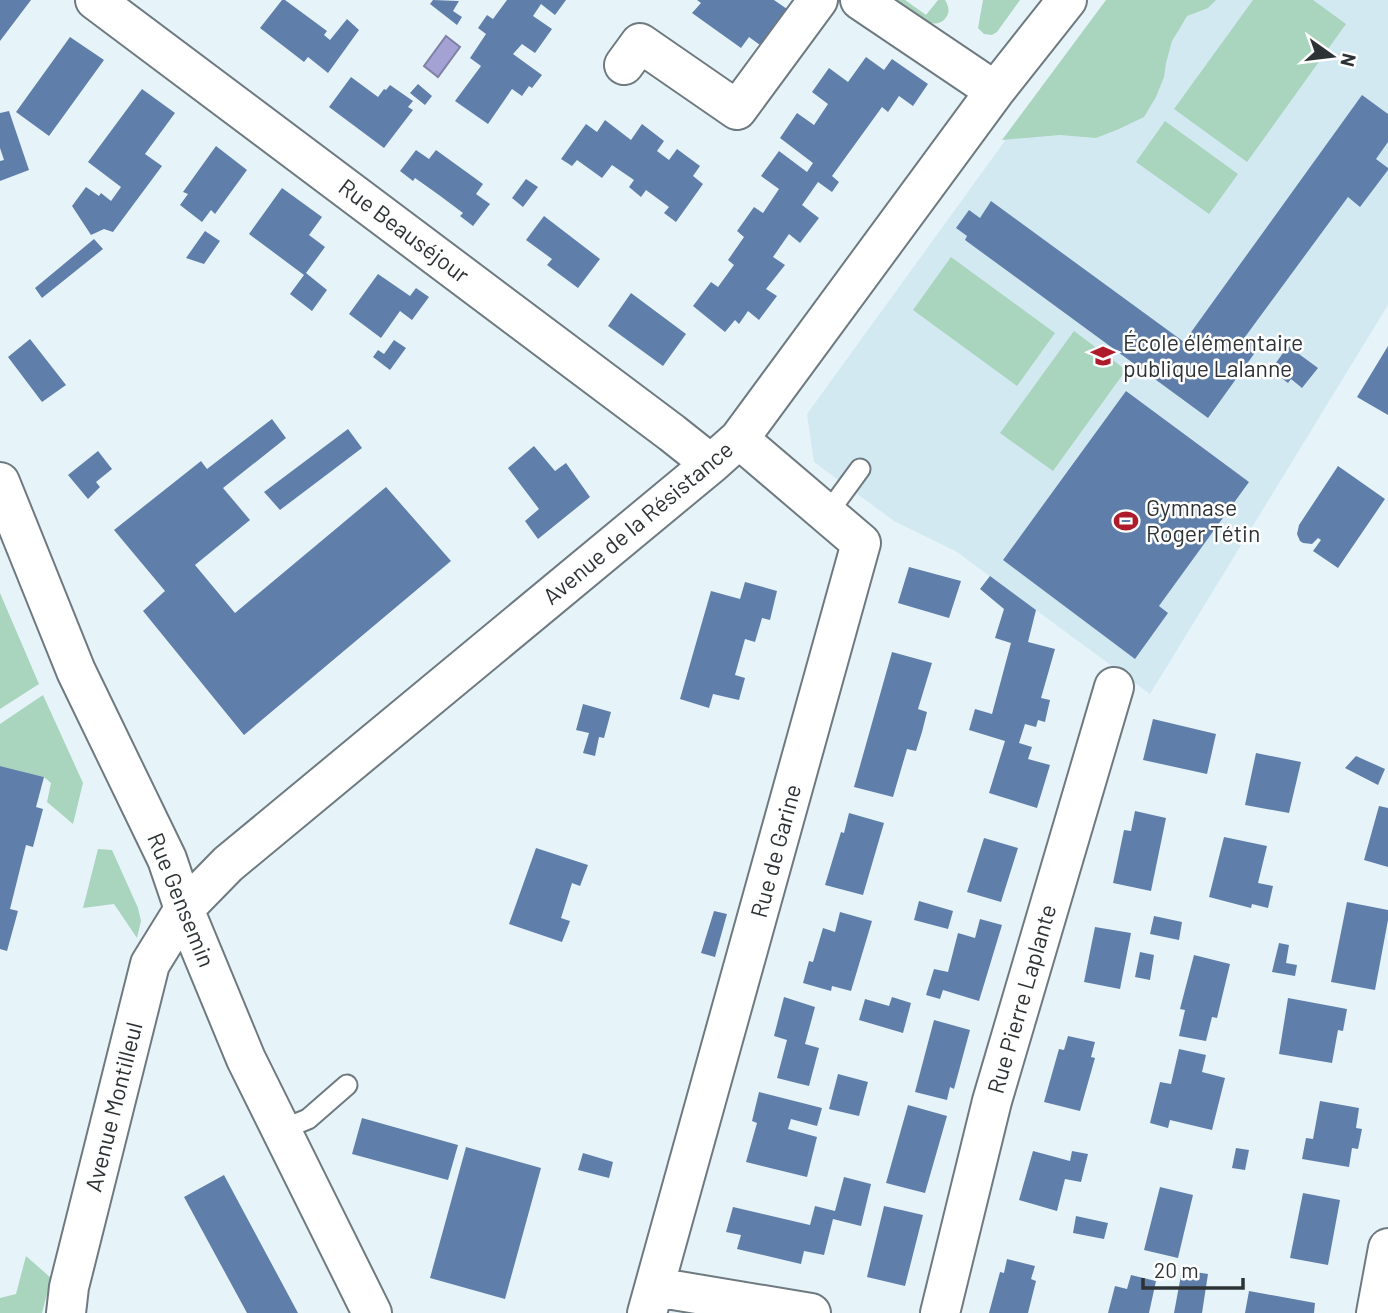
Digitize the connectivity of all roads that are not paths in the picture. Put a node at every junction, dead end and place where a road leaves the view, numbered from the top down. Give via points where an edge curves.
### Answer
1 (95, 0) edge
2 (818, 0) edge
3 (860, 0) edge
4 (1067, 0) edge
5 (624, 65) dead end
6 (995, 91) junction
7 (725, 451) junction
8 (860, 469) dead end
9 (0, 482) edge
10 (827, 514) junction
11 (1114, 687) dead end
12 (184, 909) junction
13 (347, 1085) dead end
14 (281, 1130) junction
15 (1388, 1248) edge
16 (651, 1300) edge
17 (66, 1313) edge
18 (372, 1313) edge
19 (811, 1313) edge
20 (940, 1313) edge
21 (1376, 1313) edge

1 - 7 street, Rue Beauséjour via 661,424
2 - 5 street via 737,110 640,43
3 - 6 street
4 - 6 street, Avenue de la Résistance
6 - 7 street, Avenue de la Résistance
7 - 10 street, Rue de Garine
7 - 12 street, Avenue de la Résistance via 228,863
8 - 10 lane
9 - 12 street, Rue Gensemin via 76,671 167,859
10 - 16 street, Rue de Garine via 861,542
11 - 20 street, Rue Pierre Laplante via 992,1101
12 - 14 street, Rue Gensemin via 246,1059
12 - 17 street, Avenue Montilleul via 150,964
13 - 14 lane via 308,1119
14 - 18 street, Rue Gensemin
15 - 21 street
16 - 19 street

